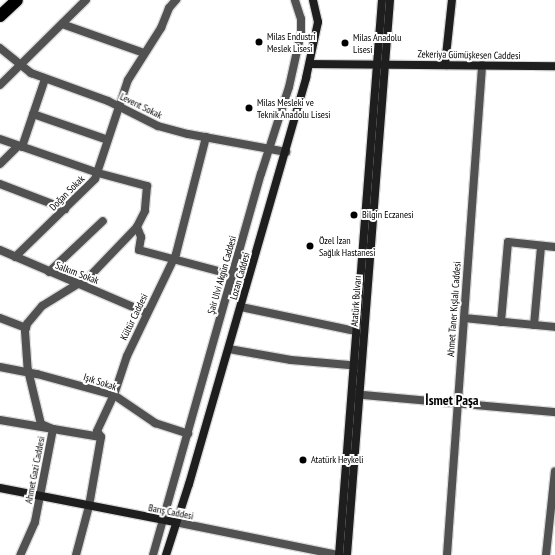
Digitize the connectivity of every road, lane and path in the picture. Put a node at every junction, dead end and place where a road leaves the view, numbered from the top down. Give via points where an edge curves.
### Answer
1 (17, 0) edge
2 (86, 0) edge
3 (176, 0) edge
4 (295, 0) edge
5 (313, 0) edge
6 (382, 0) edge
7 (390, 0) edge
8 (452, 0) edge
9 (168, 4) edge
10 (0, 16) edge
11 (62, 24) junction
12 (0, 48) edge
13 (144, 53) junction
14 (310, 64) junction
15 (381, 64) junction
16 (445, 65) junction
17 (482, 65) junction
18 (19, 66) junction
19 (555, 66) edge
20 (45, 79) junction
21 (0, 85) edge
22 (119, 106) junction
23 (33, 114) junction
24 (206, 137) junction
25 (0, 139) edge
26 (108, 140) junction
27 (20, 146) junction
28 (270, 149) junction
29 (286, 152) junction
30 (0, 164) edge
31 (98, 173) junction
32 (0, 184) edge
33 (65, 209) junction
34 (103, 221) dead end
35 (137, 226) junction
36 (541, 246) junction
37 (555, 247) edge
38 (0, 250) edge
39 (15, 257) junction
40 (173, 260) junction
41 (49, 272) junction
42 (233, 275) junction
43 (80, 284) junction
44 (241, 307) junction
45 (147, 313) junction
46 (0, 318) edge
47 (464, 318) junction
48 (501, 322) junction
49 (534, 325) junction
50 (555, 327) edge
51 (26, 328) junction
52 (355, 331) junction
53 (229, 349) junction
54 (353, 365) junction
55 (361, 366) junction
56 (0, 367) edge
57 (29, 374) junction
58 (355, 394) junction
59 (114, 395) junction
60 (458, 402) junction
61 (555, 412) edge
62 (0, 420) edge
63 (53, 429) junction
64 (188, 434) junction
65 (101, 437) junction
66 (555, 471) edge
67 (0, 488) edge
68 (41, 496) junction
69 (89, 506) junction
70 (163, 520) junction
71 (175, 522) junction
72 (309, 552) edge
73 (20, 555) edge
74 (76, 555) edge
75 (154, 555) edge
76 (166, 555) edge
77 (338, 555) edge
78 (347, 555) edge
79 (447, 555) edge
80 (546, 555) edge

1 - 10 highway
2 - 11 street
3 - 9 street, Doğan Sokak
4 - 28 street, Şair Ulvi Akgün Caddesi via 301,19 300,40 283,110
5 - 14 main road, Lozan Caddesi via 318,11 318,22
6 - 15 main road, Atatürk Bulvarı
7 - 15 main road, Atatürk Bulvarı
8 - 16 main road
9 - 13 street, Doğan Sokak via 161,28
11 - 13 street
11 - 18 street
12 - 18 street, Levent Sokak
13 - 22 street, Doğan Sokak via 128,80
14 - 15 main road, Zekeriya Gümüşkesen Caddesi
14 - 29 main road, Lozan Caddesi
15 - 16 main road, Zekeriya Gümüşkesen Caddesi
15 - 52 main road, Atatürk Bulvarı
15 - 55 main road, Atatürk Bulvarı
16 - 17 main road, Zekeriya Gümüşkesen Caddesi
17 - 19 main road, Zekeriya Gümüşkesen Caddesi
17 - 47 street, Ahmet Taner Kışlalı Caddesi
18 - 20 street, Levent Sokak
18 - 21 street
20 - 22 street, Levent Sokak
20 - 23 street
22 - 24 street, Levent Sokak via 158,126
22 - 26 street, Doğan Sokak
23 - 26 street
23 - 27 street
24 - 28 street, Levent Sokak
24 - 40 street, Kültür Caddesi
25 - 27 street
26 - 31 street, Doğan Sokak
27 - 30 street
27 - 31 street
28 - 29 street, Levent Sokak
28 - 42 street, Şair Ulvi Akgün Caddesi
29 - 44 main road, Lozan Caddesi
31 - 33 street, Doğan Sokak via 90,185
31 - 35 street via 147,186 145,211
32 - 33 street
33 - 39 street, Doğan Sokak
34 - 41 street
35 - 40 street via 142,237 139,250
35 - 43 street
36 - 37 street
36 - 48 street via 508,242
36 - 49 street
38 - 39 street, Salkım Sokak
39 - 41 street, Salkım Sokak
40 - 42 street
40 - 45 street, Kültür Caddesi
41 - 43 street, Salkım Sokak
42 - 64 street, Şair Ulvi Akgün Caddesi
43 - 45 street, Salkım Sokak
43 - 51 street via 42,306 30,318
44 - 52 street
44 - 53 main road, Lozan Caddesi
45 - 59 street, Kültür Caddesi via 127,356
46 - 51 street
47 - 48 street
47 - 60 street, Ahmet Taner Kışlalı Caddesi
48 - 49 street
49 - 50 street
51 - 57 street, Ahmet Gazi Caddesi
52 - 54 main road, Atatürk Bulvarı
53 - 54 street via 277,358
53 - 71 main road, Lozan Caddesi via 190,484
54 - 55 street
54 - 58 main road, Atatürk Bulvarı
55 - 58 main road, Atatürk Bulvarı
56 - 57 street, Işık Sokak
57 - 59 street, Işık Sokak
57 - 63 street, Ahmet Gazi Caddesi via 41,424
58 - 60 street
58 - 77 main road, Atatürk Bulvarı
58 - 78 main road, Atatürk Bulvarı
59 - 64 street, Işık Sokak via 155,423
59 - 65 street, Kültür Caddesi via 97,431
60 - 61 street
60 - 79 street, Ahmet Taner Kışlalı Caddesi
62 - 63 street
63 - 65 street
63 - 68 street, Ahmet Gazi Caddesi
64 - 70 street, Şair Ulvi Akgün Caddesi
65 - 69 street, Kültür Caddesi
66 - 80 street
67 - 68 main road, Barış Caddesi
68 - 69 main road, Barış Caddesi
68 - 73 street, Ahmet Gazi Caddesi via 32,531
69 - 70 main road, Barış Caddesi
69 - 74 street, Kültür Caddesi
70 - 71 main road, Barış Caddesi
70 - 75 street, Şair Ulvi Akgün Caddesi
71 - 72 street, Barış Caddesi
71 - 76 main road, Lozan Caddesi
72 - 77 street, Barış Caddesi

